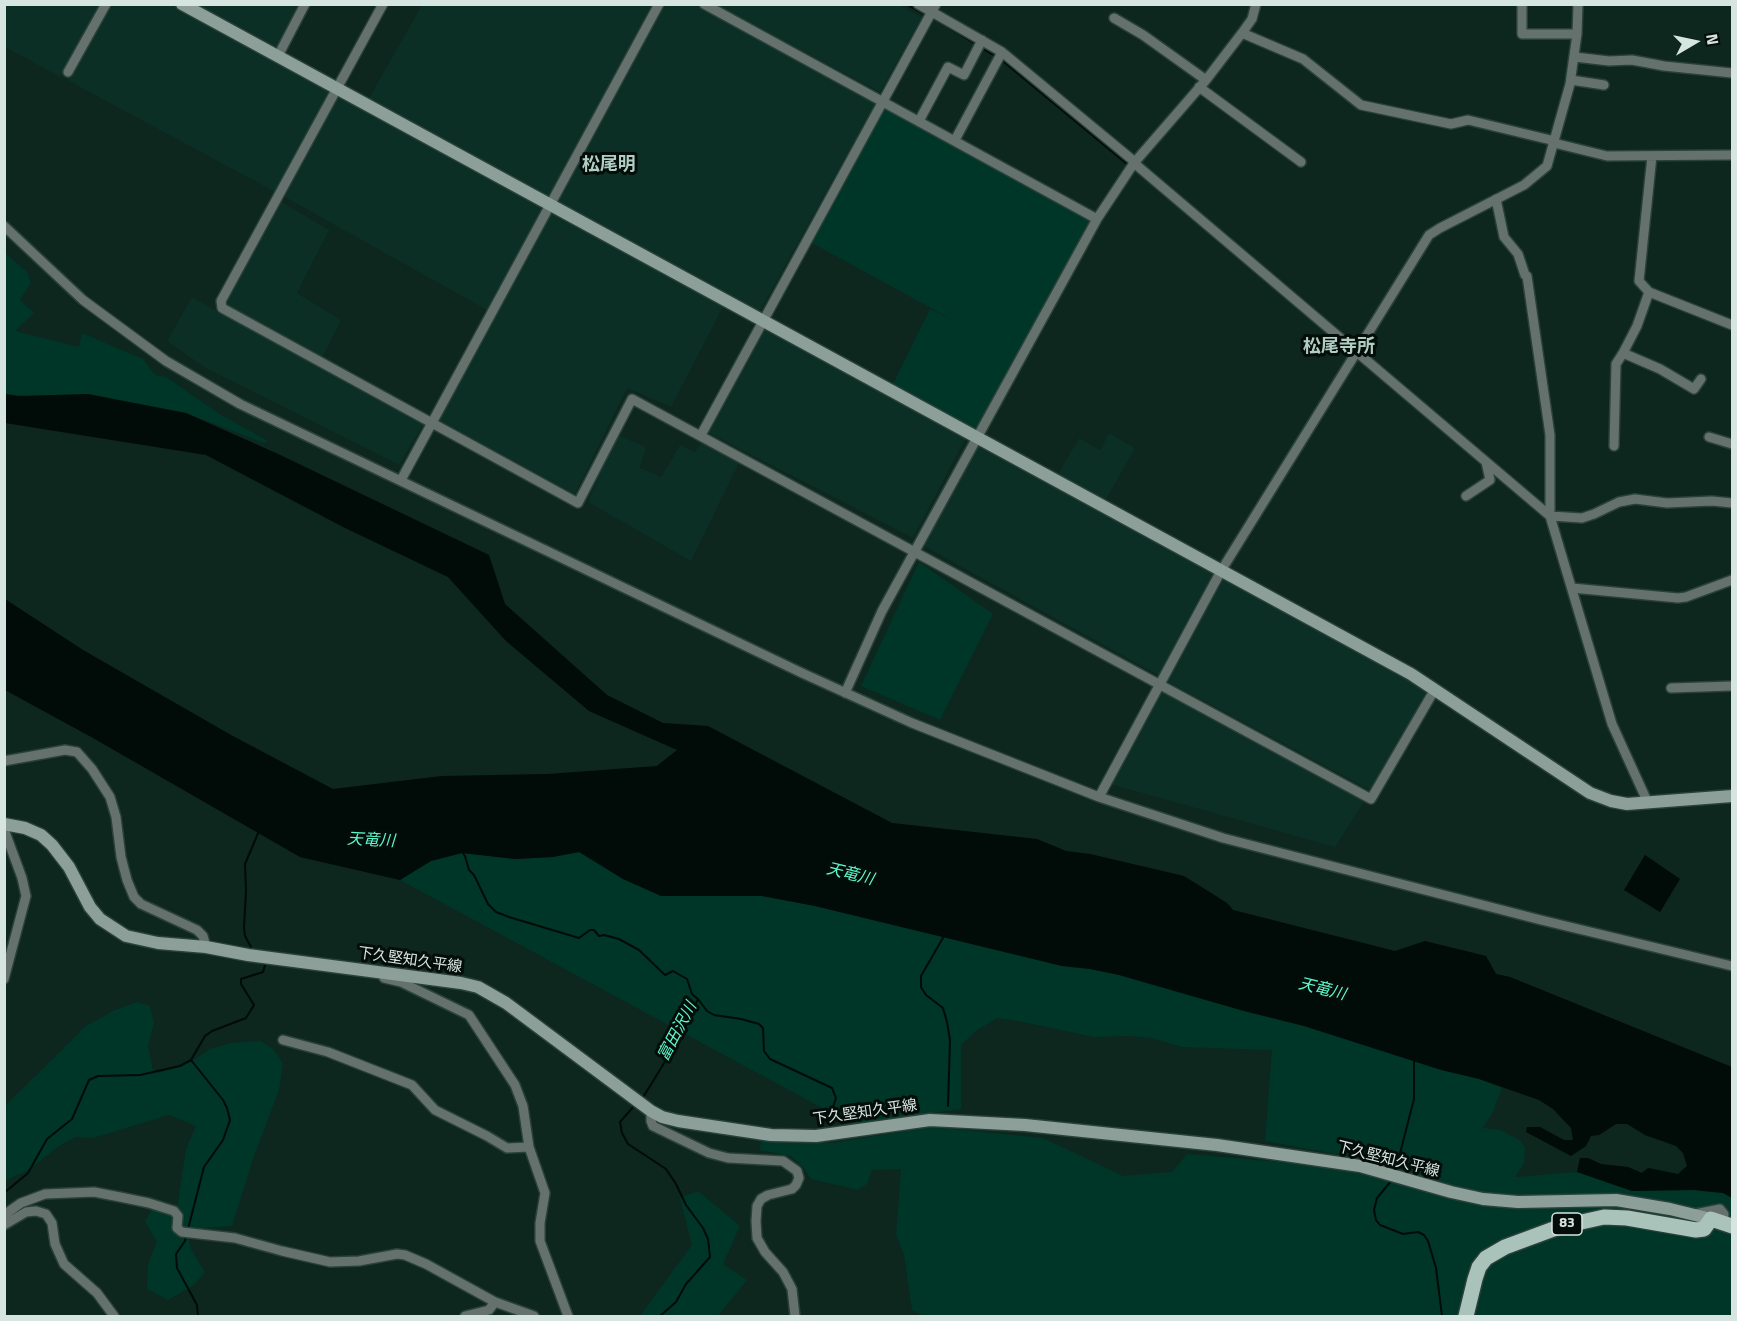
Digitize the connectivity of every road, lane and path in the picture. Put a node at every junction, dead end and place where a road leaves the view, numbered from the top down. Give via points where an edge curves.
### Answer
1 (106, 4) edge
2 (182, 4) edge
3 (305, 4) edge
4 (383, 4) edge
5 (659, 4) edge
6 (704, 4) edge
7 (918, 4) edge
8 (1256, 4) edge
9 (1521, 4) edge
10 (1578, 4) edge
11 (932, 13) edge
12 (1114, 18) dead end
13 (1242, 33) junction
14 (1577, 34) junction
15 (982, 40) junction
16 (1002, 52) junction
17 (278, 56) junction
18 (1575, 57) junction
19 (68, 72) dead end
20 (1732, 73) edge
21 (1571, 80) junction
22 (1202, 84) junction
23 (1604, 85) dead end
24 (337, 88) junction
25 (884, 102) junction
26 (919, 121) junction
27 (955, 140) junction
28 (1555, 142) junction
29 (1732, 155) edge
30 (1652, 156) junction
31 (1134, 162) junction
32 (1301, 162) dead end
33 (1496, 200) junction
34 (550, 206) junction
35 (1097, 219) junction
36 (4, 226) edge
37 (1649, 292) junction
38 (763, 321) junction
39 (1732, 325) edge
40 (1357, 353) junction
41 (1623, 353) junction
42 (1701, 379) dead end
43 (431, 423) junction
44 (701, 435) junction
45 (978, 437) junction
46 (1710, 437) dead end
47 (1732, 444) edge
48 (1614, 446) dead end
49 (1486, 462) junction
50 (401, 480) junction
51 (1466, 496) dead end
52 (1732, 503) edge
53 (1550, 516) junction
54 (915, 550) junction
55 (1221, 571) junction
56 (1732, 580) edge
57 (1572, 588) junction
58 (1158, 685) junction
59 (1732, 686) edge
60 (1671, 688) dead end
61 (1435, 689) junction
62 (845, 693) junction
63 (4, 761) edge
64 (1732, 796) edge
65 (1099, 797) junction
66 (1648, 803) junction
67 (4, 824) edge
68 (4, 829) edge
69 (206, 947) junction
70 (1732, 966) edge
71 (372, 970) junction
72 (4, 979) edge
73 (283, 1040) dead end
74 (647, 1109) junction
75 (529, 1147) junction
76 (4, 1215) edge
77 (1722, 1222) edge
78 (4, 1225) edge
79 (495, 1302) junction
80 (114, 1317) edge
81 (465, 1317) edge
82 (534, 1317) edge
83 (568, 1317) edge
84 (795, 1317) edge
85 (1466, 1317) edge

1 - 19 street
2 - 17 main road
3 - 17 street
4 - 24 street
5 - 34 street
6 - 25 street
7 - 11 street
8 - 13 street
9 - 14 street via 1522,34
10 - 14 street
11 - 15 street
11 - 25 street
12 - 22 street via 1143,34
13 - 22 street
13 - 28 street via 1304,59 1361,105 1451,124 1468,120
14 - 18 street
15 - 16 street
15 - 26 street via 964,75 948,67
16 - 27 street
16 - 31 street
17 - 24 main road
18 - 20 street
18 - 21 street
21 - 23 street
21 - 28 street
22 - 31 street
22 - 32 street
24 - 34 main road
24 - 43 street via 221,301 222,308
25 - 26 street
25 - 38 street
26 - 27 street
27 - 35 street
28 - 30 street via 1607,156
28 - 33 street via 1550,162 1543,171
29 - 30 street
30 - 37 street via 1639,281
31 - 35 street
31 - 40 street
33 - 40 street via 1429,236
33 - 53 street via 1504,237 1520,256 1528,285 1550,435
34 - 38 main road
34 - 43 street
35 - 45 street
36 - 50 street via 84,300 165,360 240,404
37 - 39 street
37 - 41 street
38 - 44 street
38 - 45 main road
40 - 49 street
40 - 55 street
41 - 42 street via 1694,389
41 - 48 street via 1616,364
43 - 44 street via 578,503 632,399
43 - 50 street
44 - 54 street
45 - 54 street
45 - 55 main road
46 - 47 street
49 - 51 street via 1490,480
49 - 53 street
50 - 62 street
52 - 53 street via 1667,503 1635,498 1582,518
53 - 57 street
54 - 58 street
54 - 62 street
55 - 58 street
55 - 61 main road
56 - 57 street via 1678,598
57 - 66 street via 1612,724
58 - 61 street via 1371,799
58 - 65 street
59 - 60 street
61 - 66 main road via 1590,793 1627,804
62 - 65 street
63 - 69 street via 65,750 77,752 110,797 121,857 134,897 197,930
64 - 66 main road
65 - 70 street via 1223,838 1319,864
67 - 69 main road, 下久堅知久平線 via 25,828 52,844 90,907 112,928 140,940
68 - 72 street via 26,896
69 - 71 main road, 下久堅知久平線
71 - 74 main road, 下久堅知久平線 via 461,983 487,992
71 - 75 street via 469,1015 515,1085 523,1106
73 - 75 street via 328,1052 412,1085 435,1110 507,1149
74 - 77 main road, 下久堅知久平線 via 678,1121 786,1136 818,1137 930,1120 1025,1125 1217,1145 1351,1164 1484,1199 1616,1200
74 - 84 street via 653,1126 710,1153 728,1158 783,1161 797,1171 799,1179 792,1189 761,1199 756,1221 757,1238 792,1289
75 - 83 street via 545,1193 540,1241
76 - 79 street via 45,1194 94,1192 174,1211 178,1216 177,1228 186,1232 235,1238 330,1262 405,1255
77 - 85 main road, 83 via 1696,1230 1604,1217 1571,1222 1544,1232 1486,1258 1479,1267
78 - 80 street via 26,1212 46,1214 64,1264 97,1293
79 - 81 street via 489,1310
79 - 82 street

